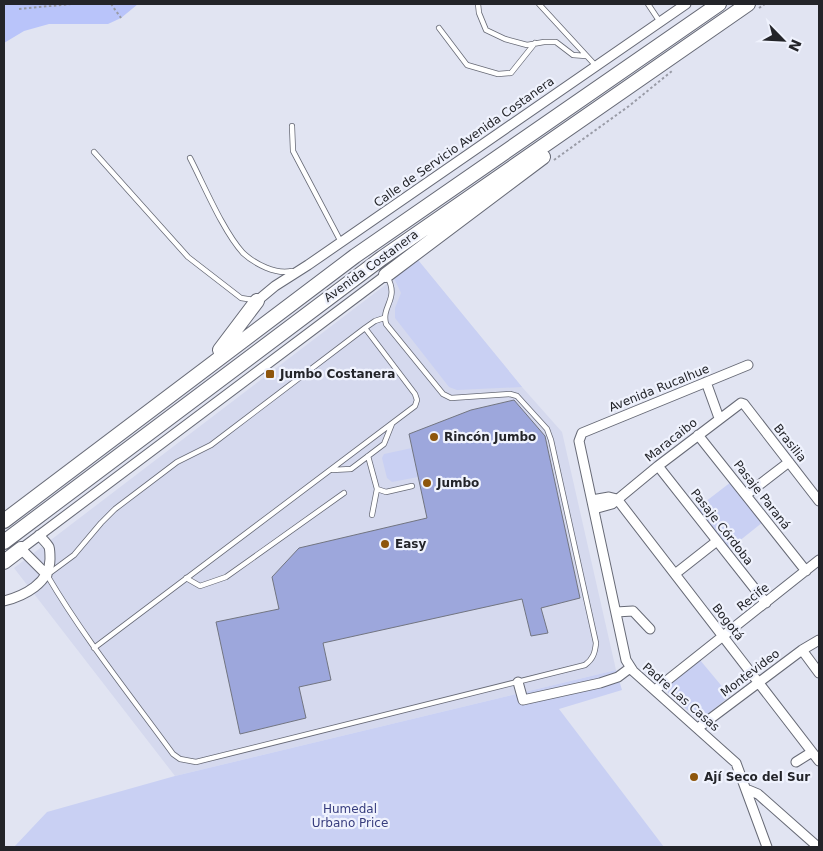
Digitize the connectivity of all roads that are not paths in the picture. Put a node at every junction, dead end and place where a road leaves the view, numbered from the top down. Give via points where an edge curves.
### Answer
1 (478, 4) edge
2 (539, 4) edge
3 (648, 4) edge
4 (686, 4) edge
5 (719, 4) edge
6 (748, 4) edge
7 (660, 22) junction
8 (438, 28) dead end
9 (534, 43) junction
10 (586, 56) junction
11 (596, 66) junction
12 (596, 111) junction
13 (292, 126) dead end
14 (94, 152) dead end
15 (190, 158) dead end
16 (341, 242) junction
17 (308, 265) junction
18 (386, 275) junction
19 (257, 301) junction
20 (384, 318) junction
21 (365, 328) junction
22 (748, 364) dead end
23 (199, 373) junction
24 (706, 382) junction
25 (741, 403) joint
26 (719, 418) junction
27 (393, 423) junction
28 (698, 434) junction
29 (580, 436) joint
30 (368, 456) junction
31 (789, 462) junction
32 (658, 466) junction
33 (330, 470) junction
34 (412, 486) dead end
35 (377, 489) junction
36 (344, 493) dead end
37 (746, 495) junction
38 (616, 499) junction
39 (819, 500) edge
40 (593, 505) junction
41 (372, 515) dead end
42 (4, 521) edge
43 (39, 535) junction
44 (717, 541) junction
45 (4, 542) edge
46 (21, 549) junction
47 (819, 560) edge
48 (4, 562) edge
49 (806, 571) junction
50 (675, 574) junction
51 (47, 575) junction
52 (186, 578) junction
53 (4, 601) edge
54 (766, 602) junction
55 (616, 612) junction
56 (650, 629) dead end
57 (724, 636) junction
58 (819, 640) edge
59 (94, 648) junction
60 (802, 650) junction
61 (630, 668) junction
62 (819, 672) edge
63 (518, 682) junction
64 (759, 682) junction
65 (655, 690) junction
66 (698, 728) junction
67 (812, 752) junction
68 (819, 761) edge
69 (796, 762) dead end
70 (746, 789) junction
71 (767, 847) edge
72 (818, 847) edge

1 - 9 lane via 486,30 527,45
2 - 10 lane
3 - 7 lane
4 - 7 street, Calle de Servicio Avenida Costanera
5 - 23 main road, Avenida Costanera via 376,242
6 - 12 main road, Avenida Costanera
7 - 11 street, Calle de Servicio Avenida Costanera
8 - 9 lane via 467,65 498,74 511,73
9 - 10 lane via 556,42 572,55
10 - 11 lane
11 - 16 street, Calle de Servicio Avenida Costanera
12 - 18 main road via 520,176
12 - 45 main road, Avenida Costanera via 374,263
13 - 16 lane via 293,151
14 - 19 lane via 188,257 241,298
15 - 17 lane via 229,234 244,253 274,271 290,272
16 - 17 street, Calle de Servicio Avenida Costanera
17 - 19 street, Calle de Servicio Avenida Costanera
18 - 20 lane via 392,292
18 - 43 street
19 - 23 main road
20 - 21 lane
20 - 63 lane via 443,394 451,398 517,396 547,429 596,643 595,652 585,665
21 - 27 lane via 417,400 415,406
21 - 51 lane via 211,445 177,462 115,509 74,554
22 - 24 street, Avenida Rucalhue
23 - 42 main road, Avenida Costanera
24 - 26 street
24 - 29 street, Avenida Rucalhue
25 - 26 street, Maracaibo
25 - 31 street, Brasilia
26 - 28 street, Maracaibo
27 - 30 lane via 384,444
27 - 33 lane
28 - 32 street, Maracaibo
28 - 37 street, Pasaje Paraná
29 - 40 street, Padre Las Casas
30 - 33 lane via 351,470
30 - 35 lane
31 - 37 street
31 - 39 street, Brasilia
32 - 38 street, Maracaibo
32 - 44 street, Pasaje Córdoba
33 - 52 lane
34 - 35 lane via 386,492
35 - 41 lane
36 - 52 lane via 226,577 200,586
37 - 49 street, Pasaje Paraná
38 - 40 street via 609,497
38 - 50 street, Bogotá
40 - 55 street, Padre Las Casas
43 - 46 street
43 - 51 street via 49,547
44 - 50 street
44 - 54 street, Pasaje Córdoba
46 - 48 main road
46 - 51 street
47 - 49 street, Recife
49 - 54 street, Recife
50 - 57 street, Bogotá
51 - 53 street via 29,591
51 - 59 lane
52 - 59 lane
54 - 57 street, Recife
55 - 56 street via 633,611
55 - 61 street, Padre Las Casas
57 - 64 street, Bogotá
57 - 65 street, Recife
58 - 60 street, Montevideo
59 - 63 lane via 173,754 196,762
60 - 62 street
60 - 64 street, Montevideo
61 - 63 street via 618,677 600,683 523,700
61 - 65 street, Padre Las Casas
64 - 66 street, Montevideo
64 - 67 street, Bogotá
65 - 66 street, Padre Las Casas
66 - 70 street, Padre Las Casas via 736,763
67 - 68 street, Bogotá
67 - 69 street
70 - 71 street, Padre Las Casas
70 - 72 street via 758,794

